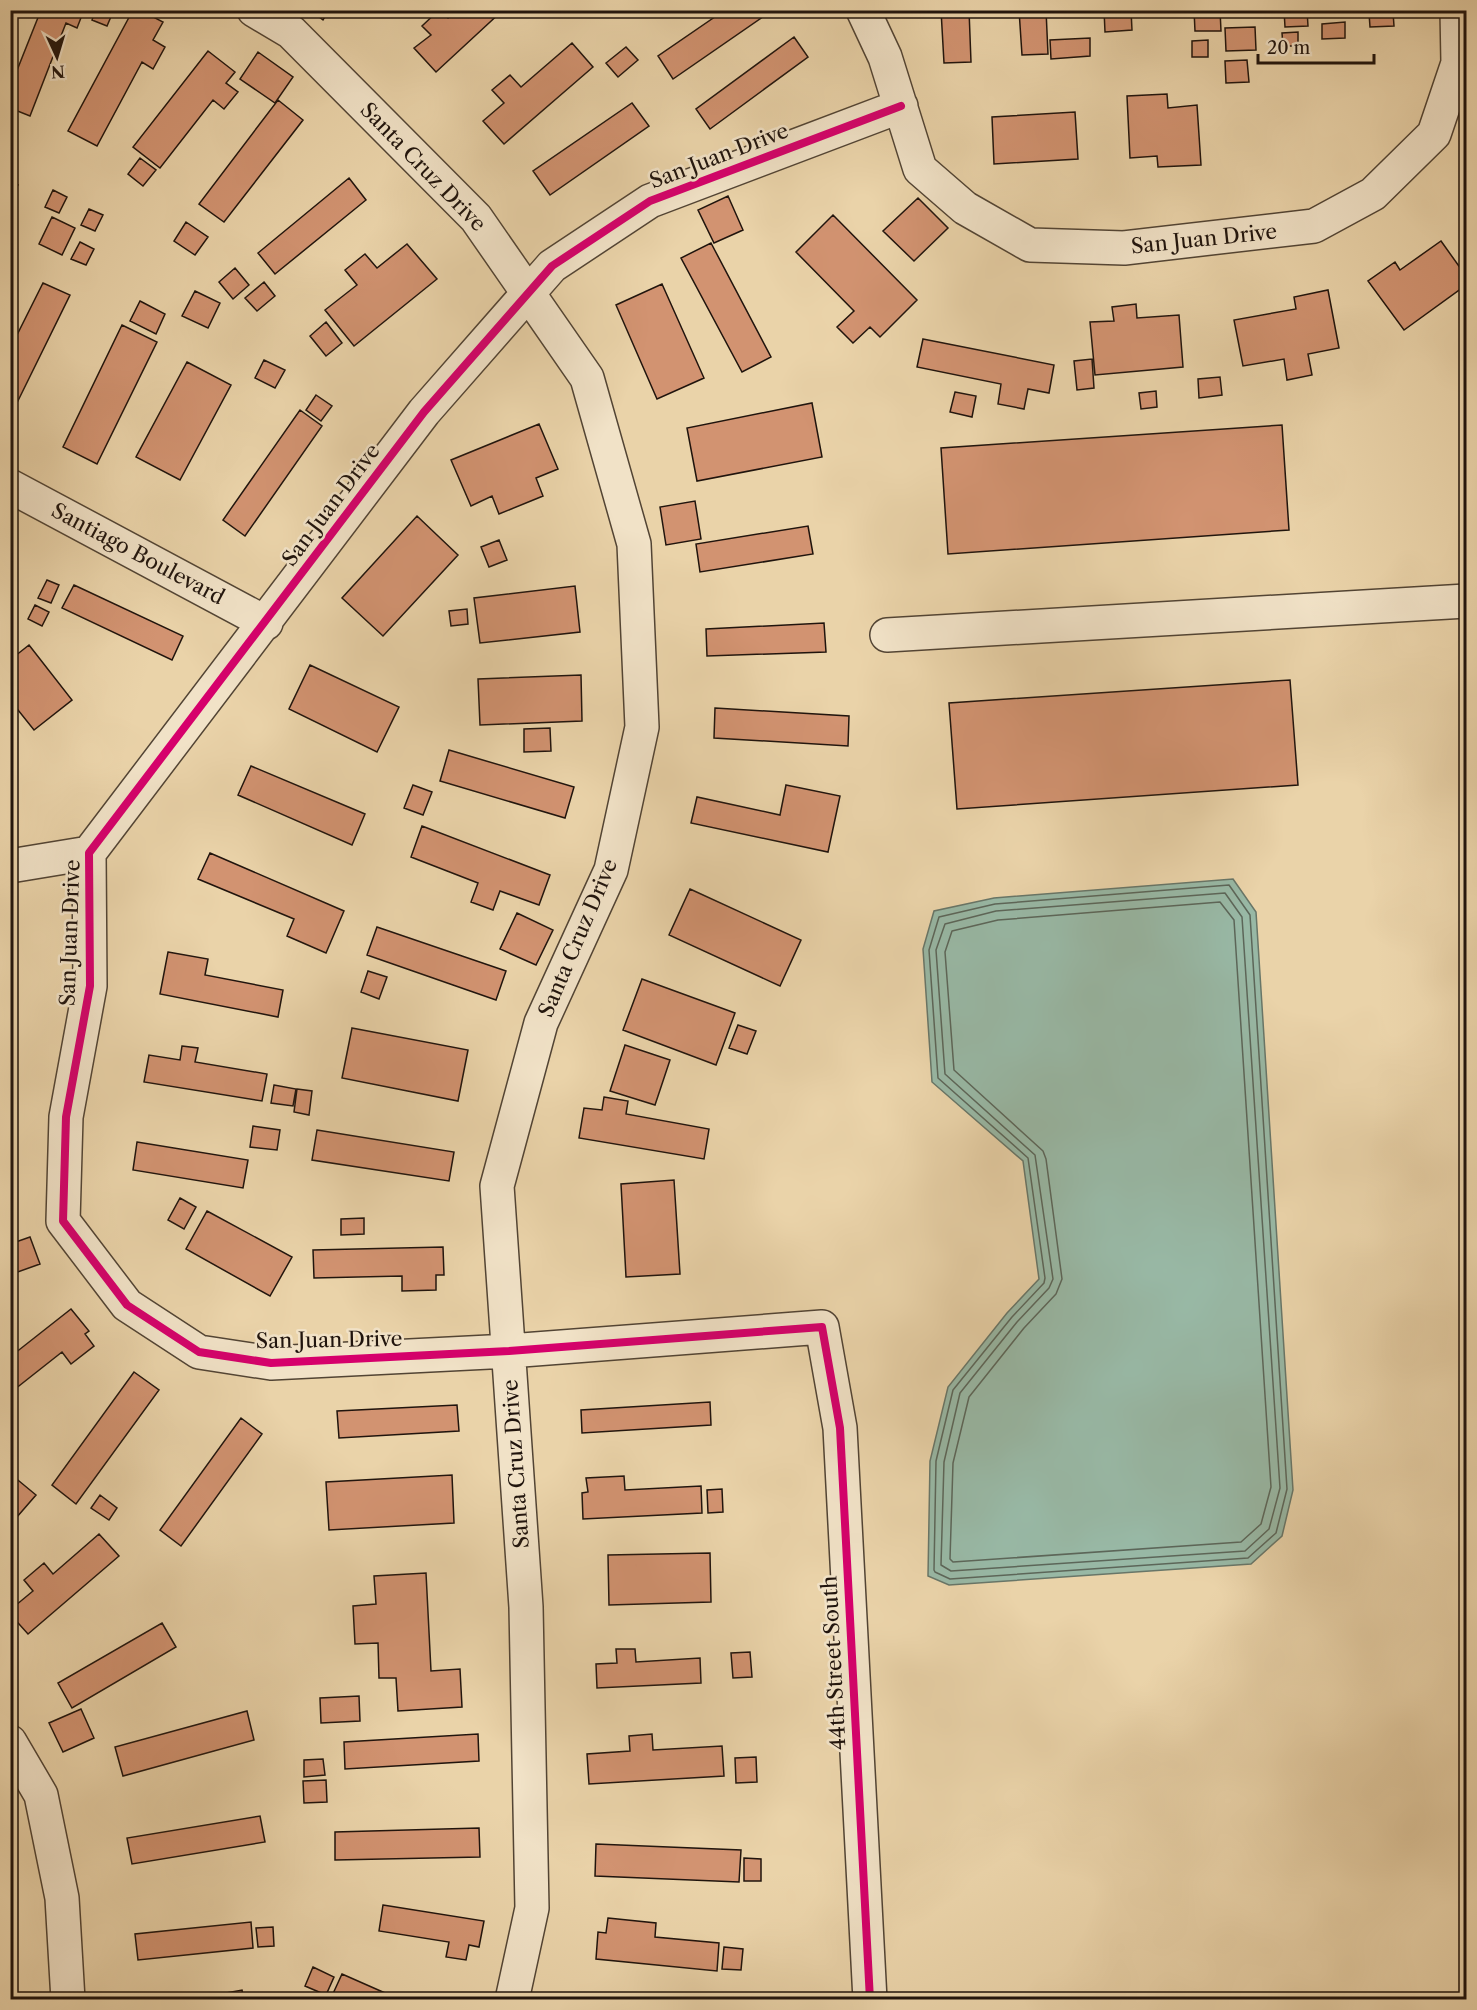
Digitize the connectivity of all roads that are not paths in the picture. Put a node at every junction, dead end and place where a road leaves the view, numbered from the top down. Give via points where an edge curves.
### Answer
1 (254, 10) edge
2 (863, 10) edge
3 (1457, 10) edge
4 (901, 106) junction
5 (528, 293) junction
6 (10, 486) edge
7 (1467, 601) edge
8 (266, 623) junction
9 (887, 634) dead end
10 (89, 853) junction
11 (10, 866) edge
12 (822, 1327) joint
13 (508, 1351) junction
14 (10, 1742) edge
15 (68, 2000) edge
16 (512, 2000) edge
17 (870, 2000) edge

1 - 5 street, Santa Cruz Drive via 291,32 476,218
2 - 4 street via 885,57
3 - 4 street, San Juan Drive via 1458,63 1434,134 1373,194 1314,226 1124,248 1030,245 965,208 920,169
4 - 5 street, San Juan Drive via 650,201 552,266
5 - 8 street, San Juan Drive via 424,412
5 - 13 street, Santa Cruz Drive via 587,378 634,544 642,727 611,870 541,1023 497,1186
6 - 8 street, Santiago Boulevard
7 - 9 street
8 - 10 street, San Juan Drive
10 - 11 street
10 - 13 street, San Juan Drive via 90,986 66,1117 63,1221 128,1305 200,1352 271,1363
12 - 13 street, San Juan Drive
12 - 17 street, 44th Street South via 840,1428
13 - 16 street, Santa Cruz Drive via 525,1607 532,1908
14 - 15 street via 41,1795 62,1898

